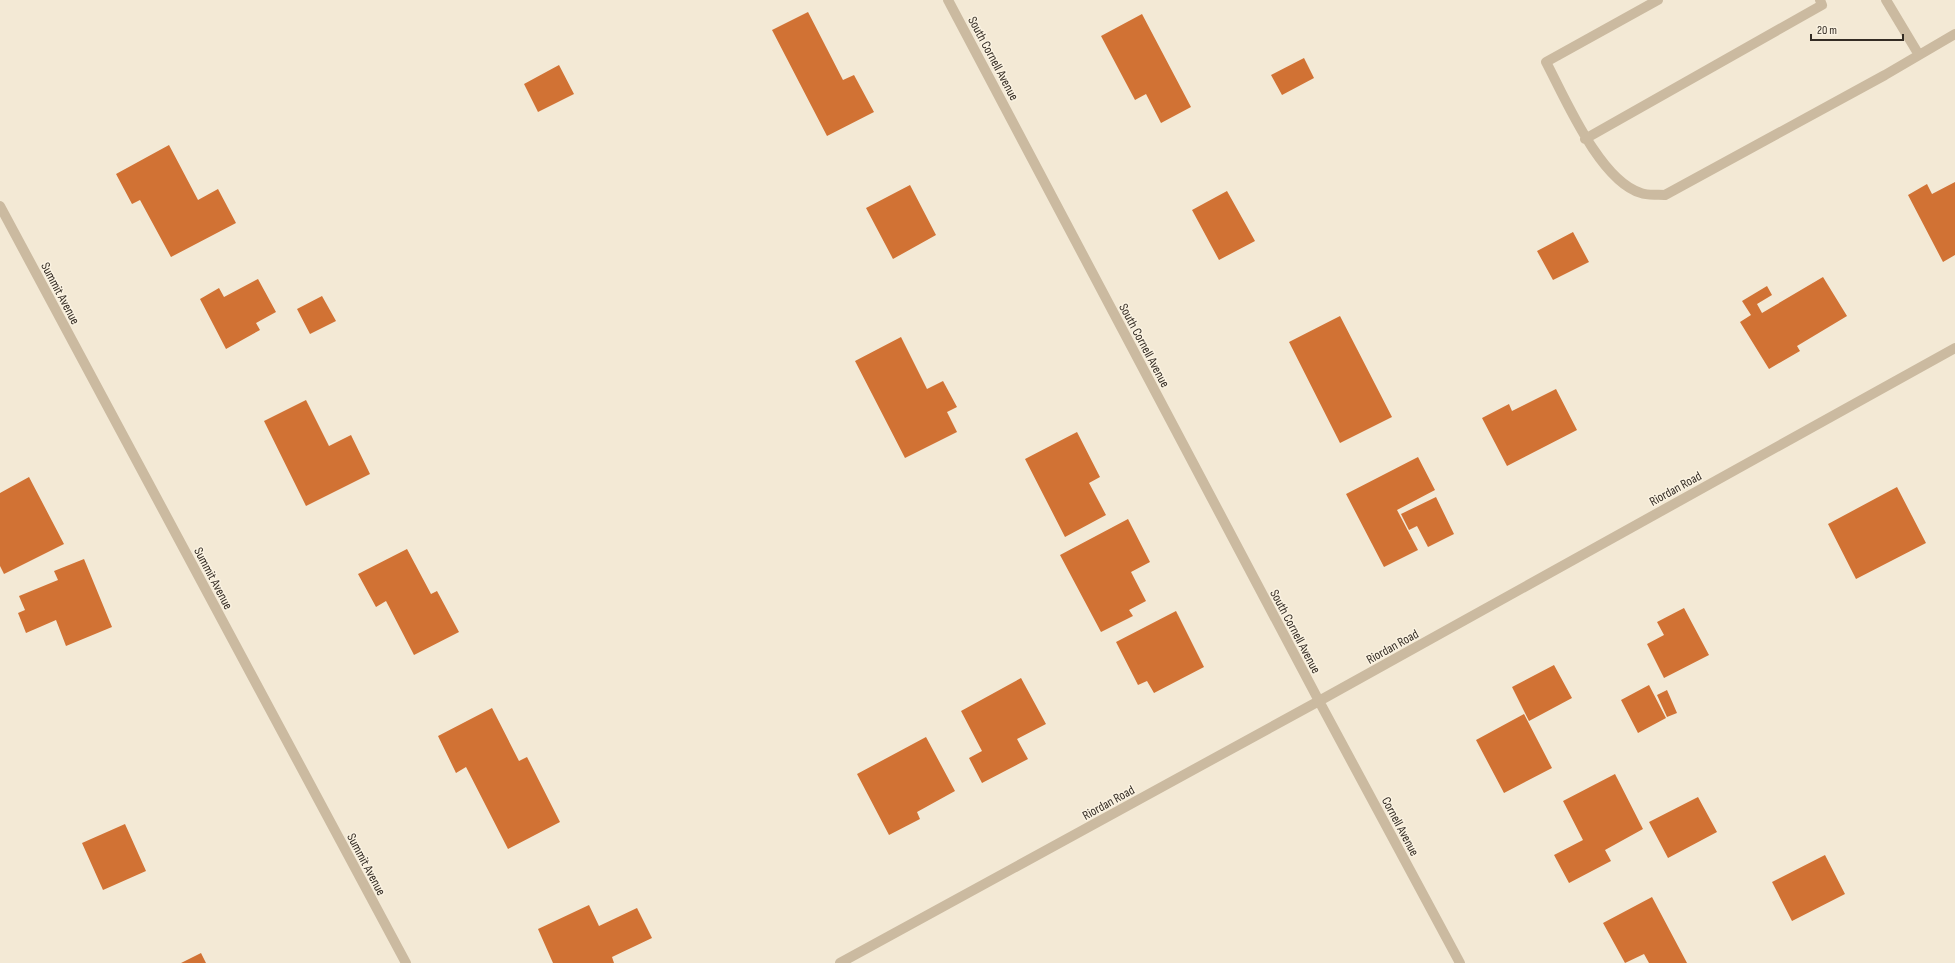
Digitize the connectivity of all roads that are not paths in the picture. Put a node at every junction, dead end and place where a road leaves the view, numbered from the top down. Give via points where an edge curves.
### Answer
1 (948, 0) edge
2 (1658, 0) edge
3 (1820, 0) edge
4 (1886, 0) edge
5 (1955, 34) edge
6 (1919, 55) junction
7 (1585, 139) junction
8 (0, 206) edge
9 (1955, 348) edge
10 (1319, 702) junction
11 (406, 963) edge
12 (840, 963) edge
13 (1460, 963) edge

1 - 10 street, South Cornell Avenue
2 - 7 street via 1546,62
3 - 7 street via 1822,5
4 - 6 street
5 - 6 street
6 - 7 street via 1665,195 1641,194 1624,185
8 - 11 street, Summit Avenue
9 - 10 street, Riordan Road
10 - 12 street, Riordan Road
10 - 13 street, Cornell Avenue

